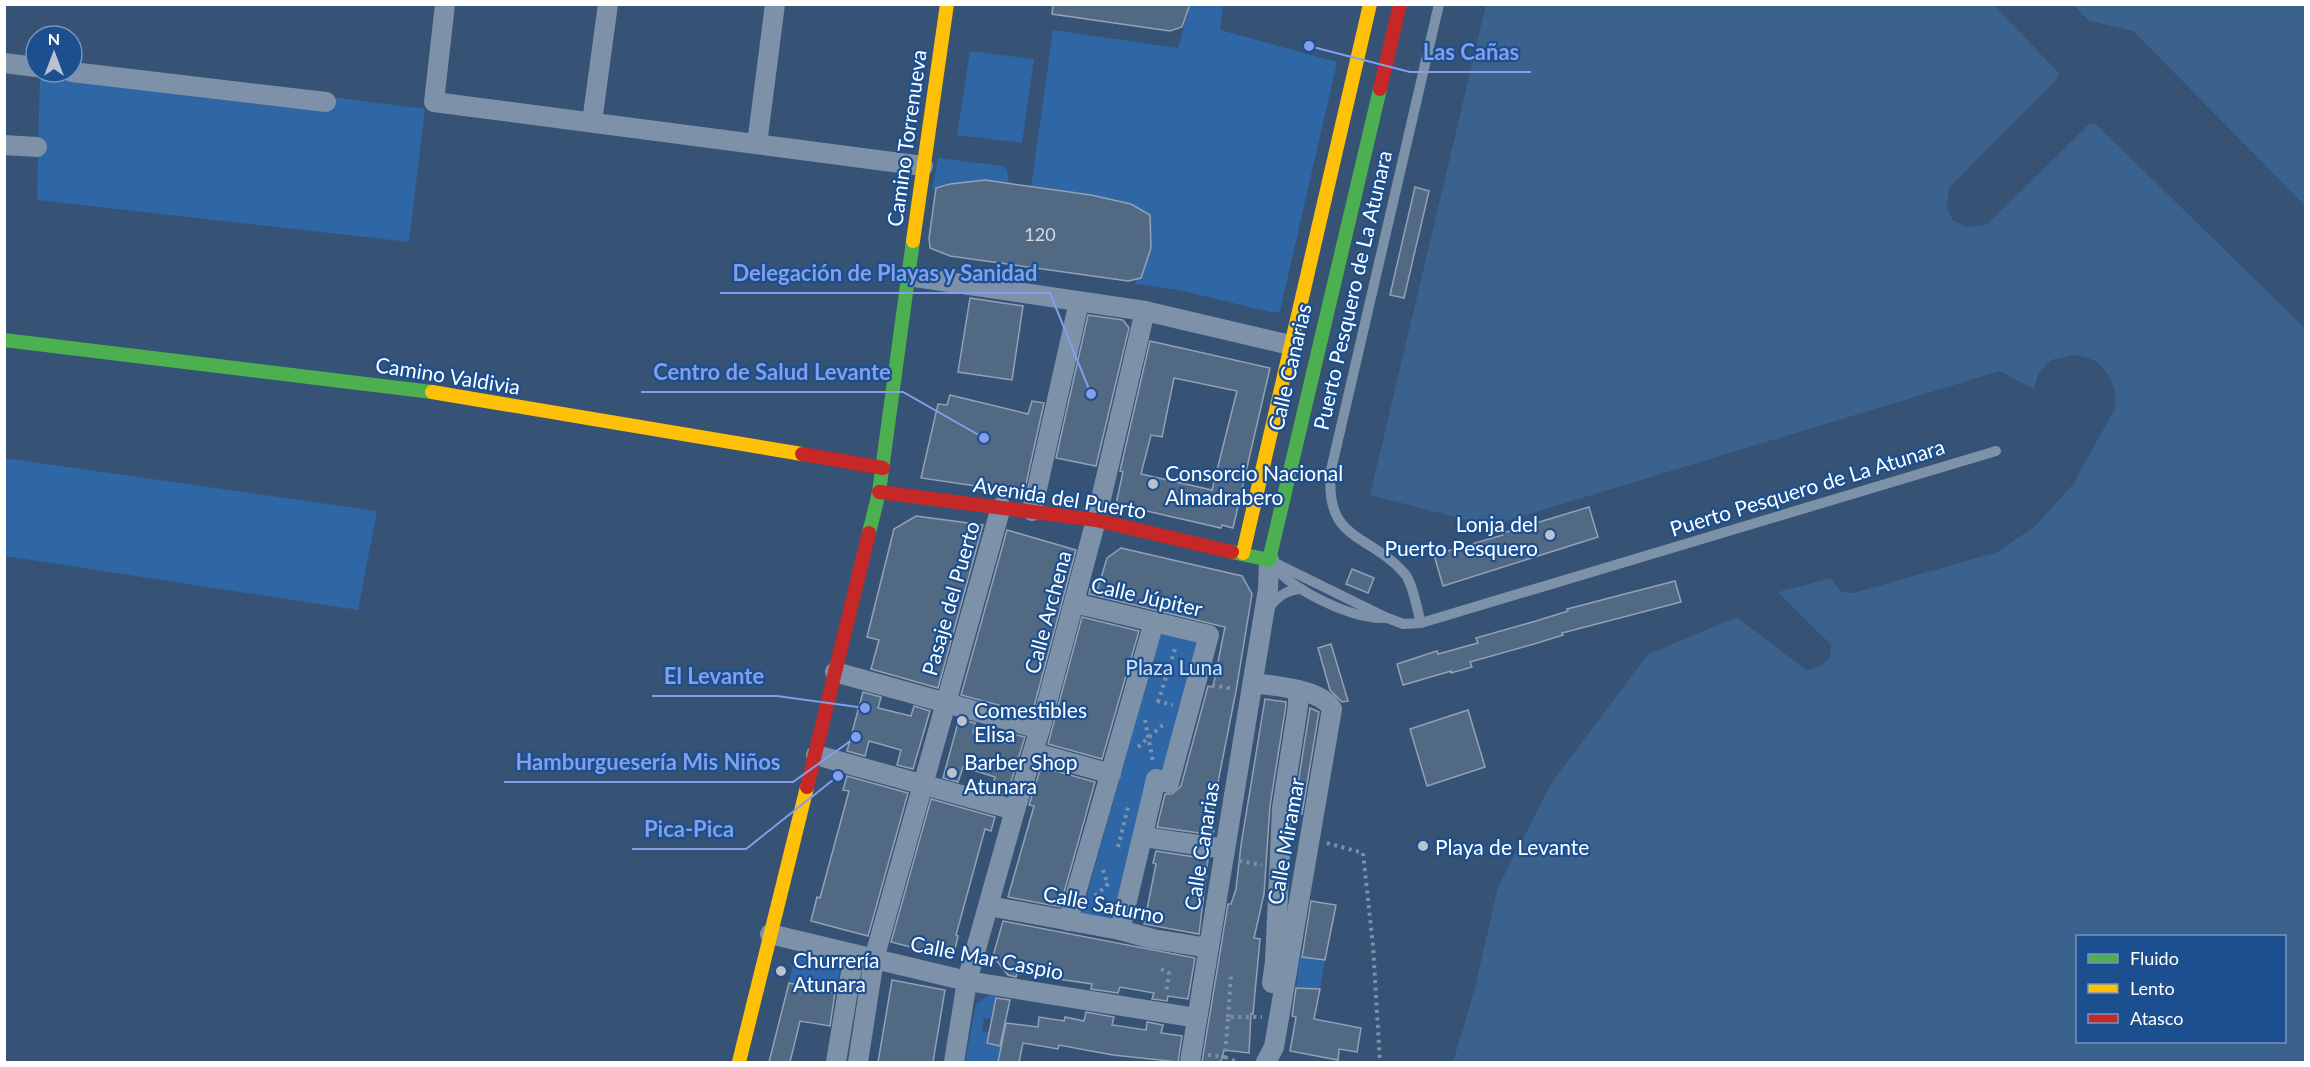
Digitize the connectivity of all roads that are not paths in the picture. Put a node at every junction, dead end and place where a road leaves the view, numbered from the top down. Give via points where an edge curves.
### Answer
1 (445, 4) edge
2 (608, 4) edge
3 (776, 4) edge
4 (947, 4) edge
5 (1370, 4) edge
6 (1400, 4) edge
7 (1439, 4) edge
8 (4, 63) edge
9 (24, 66) edge
10 (84, 73) edge
11 (326, 102) dead end
12 (592, 123) junction
13 (757, 144) junction
14 (4, 145) edge
15 (37, 147) dead end
16 (923, 166) junction
17 (908, 276) junction
18 (1079, 302) junction
19 (1145, 311) junction
20 (4, 340) edge
21 (1290, 345) junction
22 (1996, 451) dead end
23 (883, 468) junction
24 (879, 492) junction
25 (1001, 507) junction
26 (1032, 511) junction
27 (1096, 520) junction
28 (1243, 553) junction
29 (1269, 560) junction
30 (1302, 589) junction
31 (1074, 603) junction
32 (1264, 614) junction
33 (1388, 618) junction
34 (1154, 622) junction
35 (1421, 622) junction
36 (835, 672) junction
37 (1252, 686) junction
38 (1298, 690) junction
39 (946, 703) junction
40 (1041, 729) junction
41 (1033, 752) junction
42 (816, 755) junction
43 (1112, 771) junction
44 (923, 785) junction
45 (1015, 810) junction
46 (1142, 845) junction
47 (1225, 854) junction
48 (989, 906) junction
49 (1068, 921) junction
50 (1120, 930) junction
51 (770, 934) junction
52 (1209, 948) junction
53 (854, 954) junction
54 (874, 959) junction
55 (967, 981) junction
56 (1197, 1018) junction
57 (1191, 1057) edge
58 (739, 1062) edge
59 (836, 1062) edge
60 (858, 1062) edge
61 (954, 1062) edge
62 (1258, 1062) edge
63 (1266, 1062) edge

1 - 12 street via 434,102
2 - 12 street
3 - 13 street
4 - 16 main road, Camino Torrenueva
5 - 21 main road, Calle Canarias
6 - 29 main road, Calle Canarias
7 - 35 lane, Puerto Pesquero de La Atunara via 1329,488 1343,528 1393,561 1407,577
8 - 9 street
10 - 11 street
12 - 13 street
13 - 16 street
14 - 15 street
16 - 17 main road, Camino Torrenueva
17 - 18 street
17 - 23 main road, Camino Torrenueva
18 - 19 street
18 - 26 street
19 - 21 street
19 - 27 street, Calle Archena
20 - 23 main road, Camino Valdivia via 409,388
21 - 28 main road, Calle Canarias
22 - 35 lane, Puerto Pesquero de La Atunara
23 - 24 main road, Camino Torrenueva
24 - 25 main road, Avenida del Puerto
24 - 36 main road, Camino Torrenueva
25 - 26 main road, Avenida del Puerto
25 - 39 street, Pasaje del Puerto
26 - 27 main road, Avenida del Puerto
27 - 28 main road, Avenida del Puerto
27 - 31 street, Calle Archena
28 - 29 main road, Avenida del Puerto
29 - 30 lane via 1281,576
29 - 32 street, Calle Canarias
29 - 33 lane
30 - 32 lane via 1282,594
30 - 33 lane via 1353,614
31 - 34 street, Calle Júpiter
31 - 40 street, Calle Archena
32 - 37 street, Calle Canarias
33 - 35 lane, Puerto Pesquero de La Atunara via 1403,624
34 - 43 street via 1137,694
34 - 46 street, Calle Júpiter via 1209,635 1169,783 1156,779
36 - 39 street
36 - 42 main road, Camino Torrenueva
37 - 38 street, Calle Miramar
37 - 47 street, Calle Canarias
38 - 62 street via 1282,808 1275,962
38 - 63 street, Calle Miramar via 1321,698 1332,709 1274,1047
39 - 40 street
39 - 44 street, Pasaje del Puerto
40 - 41 street, Calle Archena
41 - 43 street
41 - 45 street, Calle Archena
42 - 44 street
42 - 51 main road, Camino Torrenueva
43 - 49 street
44 - 45 street
44 - 54 street, Pasaje del Puerto
45 - 48 street, Calle Archena
46 - 47 street
46 - 50 street
47 - 52 street, Calle Canarias
48 - 49 street, Calle Saturno
48 - 55 street, Calle Archena
49 - 50 street, Calle Saturno
50 - 52 street, Calle Saturno
51 - 53 street, Calle Mar Caspio
51 - 58 main road, Camino Torrenueva
52 - 56 street, Calle Canarias
53 - 54 street, Calle Mar Caspio
53 - 59 street
54 - 55 street, Calle Mar Caspio
54 - 60 street, Pasaje del Puerto
55 - 56 street, Calle Mar Caspio via 1127,999 1163,1012
55 - 61 street, Calle Archena
56 - 57 street, Calle Canarias

